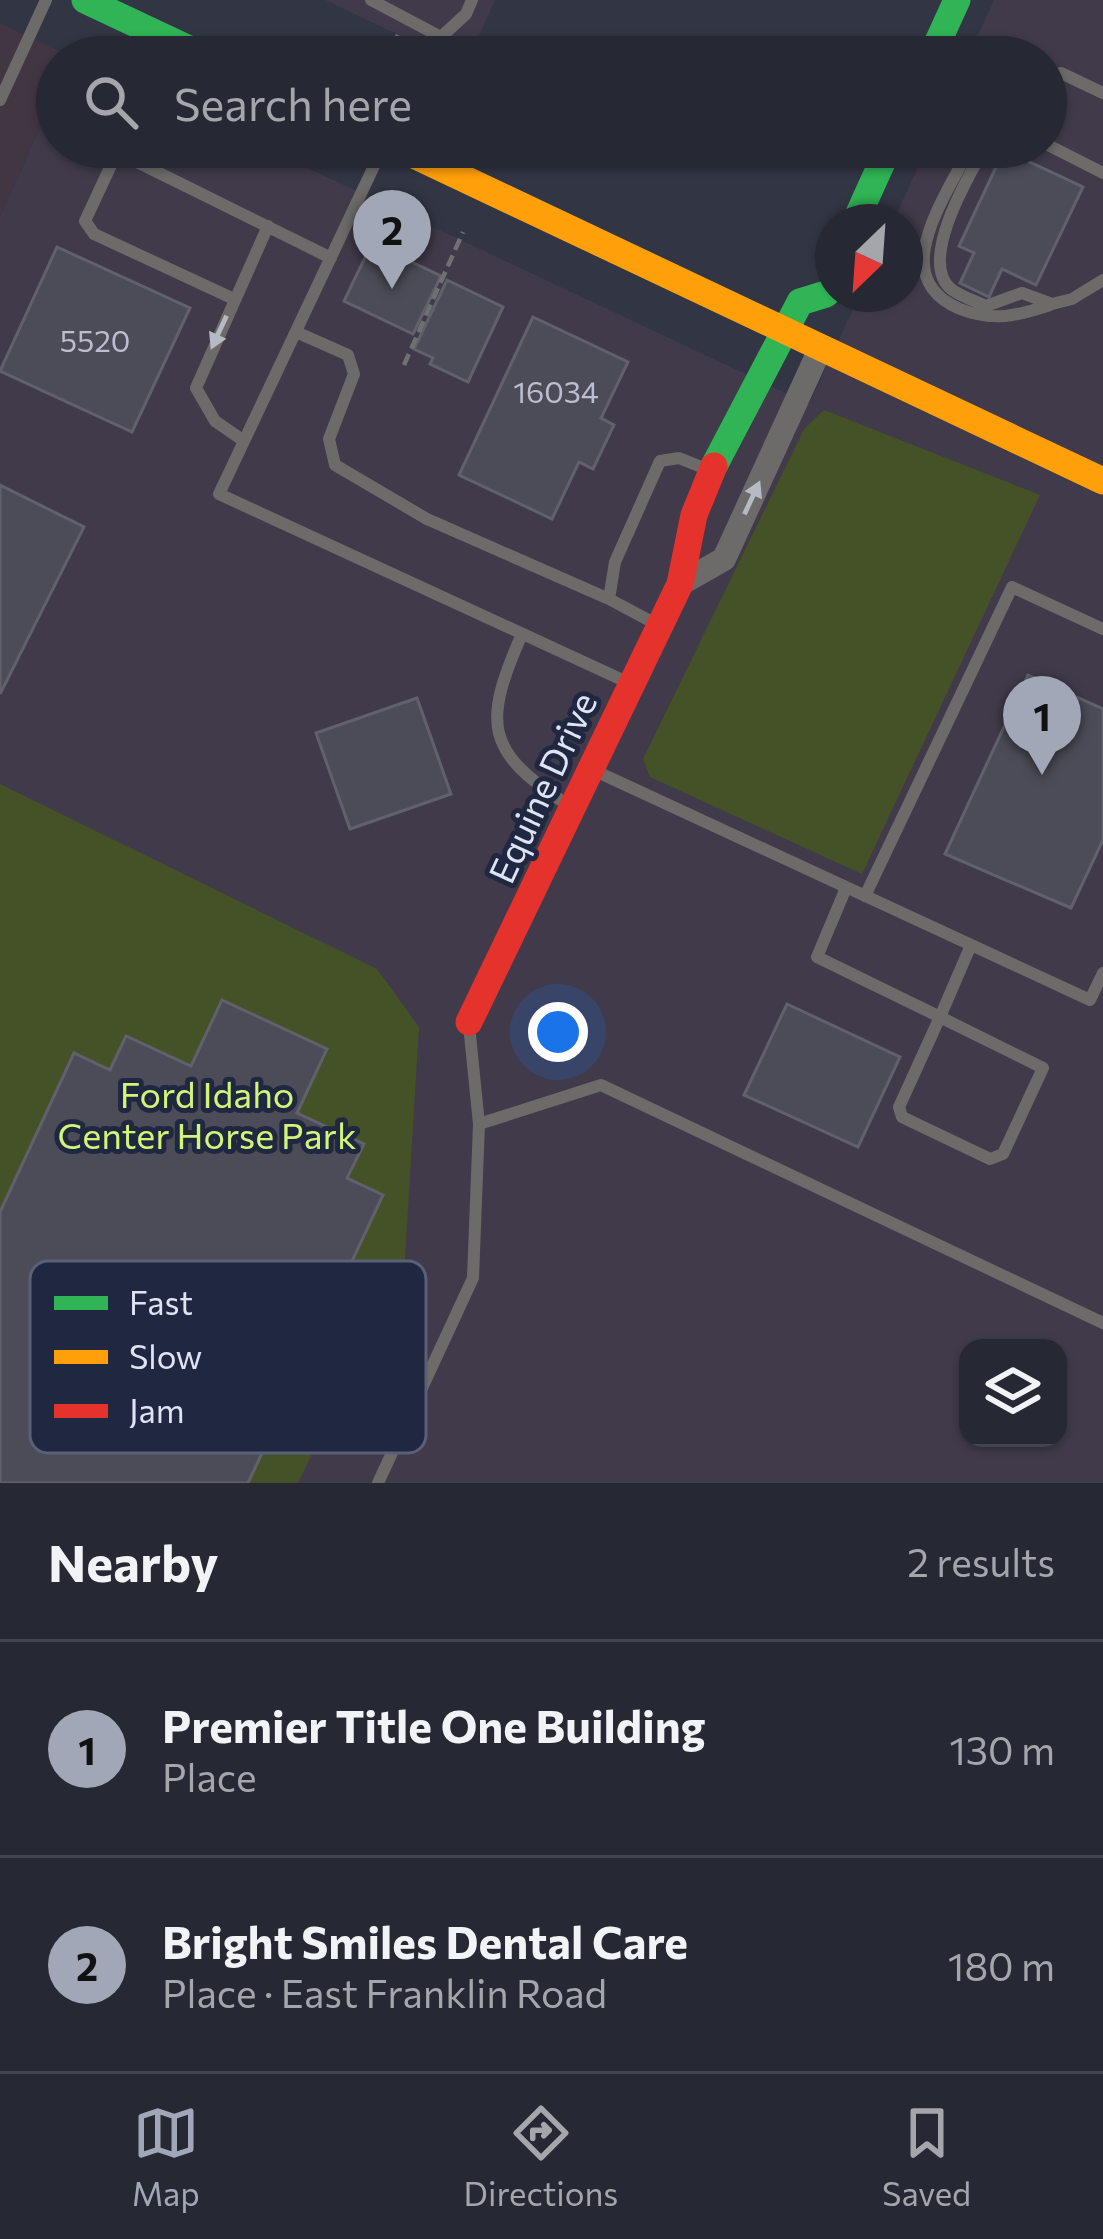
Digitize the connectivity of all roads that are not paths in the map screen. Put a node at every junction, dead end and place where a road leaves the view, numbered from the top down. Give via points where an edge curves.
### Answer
1 (46, 0) edge
2 (85, 0) edge
3 (371, 0) edge
4 (472, 0) edge
5 (957, 0) edge
6 (161, 36) edge
7 (439, 36) edge
8 (442, 36) edge
9 (941, 36) edge
10 (1067, 76) edge
11 (1103, 93) edge
12 (0, 100) edge
13 (1067, 155) edge
14 (110, 168) edge
15 (150, 168) edge
16 (373, 168) edge
17 (442, 168) edge
18 (879, 168) edge
19 (960, 168) edge
20 (975, 168) edge
21 (1103, 173) edge
22 (863, 204) edge
23 (268, 226) junction
24 (331, 258) junction
25 (1103, 280) edge
26 (815, 294) edge
27 (234, 298) junction
28 (1052, 304) junction
29 (834, 312) edge
30 (785, 330) junction
31 (296, 332) junction
32 (821, 347) junction
33 (244, 441) junction
34 (714, 472) junction
35 (1103, 481) edge
36 (680, 584) junction
37 (609, 598) junction
38 (657, 624) junction
39 (1103, 628) edge
40 (522, 634) junction
41 (630, 683) junction
42 (590, 769) junction
43 (572, 807) junction
44 (846, 888) junction
45 (865, 896) junction
46 (971, 945) junction
47 (1103, 973) edge
48 (940, 1017) junction
49 (469, 1022) joint
50 (479, 1124) junction
51 (1103, 1323) edge
52 (426, 1379) edge
53 (392, 1453) edge
54 (378, 1483) edge

1 - 12 lane
2 - 6 street
3 - 7 lane
4 - 8 lane
5 - 9 street
10 - 11 lane
13 - 21 lane
14 - 27 lane via 85,221 94,234
15 - 23 lane
16 - 24 lane
17 - 30 street
18 - 22 street
19 - 28 lane via 926,240 921,271 928,289 988,321
20 - 28 lane via 941,238 938,270 949,288 986,307 1022,293
23 - 24 lane
23 - 27 lane
24 - 31 lane
25 - 28 lane
26 - 30 street via 800,302
27 -> 33 lane via 196,388 215,421
29 - 32 street
30 - 32 street
30 - 34 street, Equine Drive
31 - 33 lane
31 - 37 lane via 348,355 355,374 329,439 335,465 428,519
32 - 35 street
36 -> 32 street, Equine Drive via 724,560
33 - 40 lane via 219,494
34 - 36 street, Equine Drive via 682,542
34 - 37 lane via 679,458 660,460 614,562
36 - 38 street, Equine Drive
37 - 38 lane
38 - 41 street, Equine Drive
39 - 45 lane via 1012,587
40 - 41 lane
40 - 43 lane via 497,692 500,738 516,771
41 - 42 street, Equine Drive
42 - 43 street, Equine Drive
42 - 44 lane
43 - 49 street, Equine Drive
44 - 45 lane
44 - 48 lane via 817,957
45 - 46 lane
46 - 47 lane via 1090,1000
46 - 48 lane
48 - 48 lane via 900,1112 905,1122 998,1158 1043,1067
49 - 50 lane
50 - 51 lane via 601,1085
50 - 52 lane via 473,1278
53 - 54 lane

